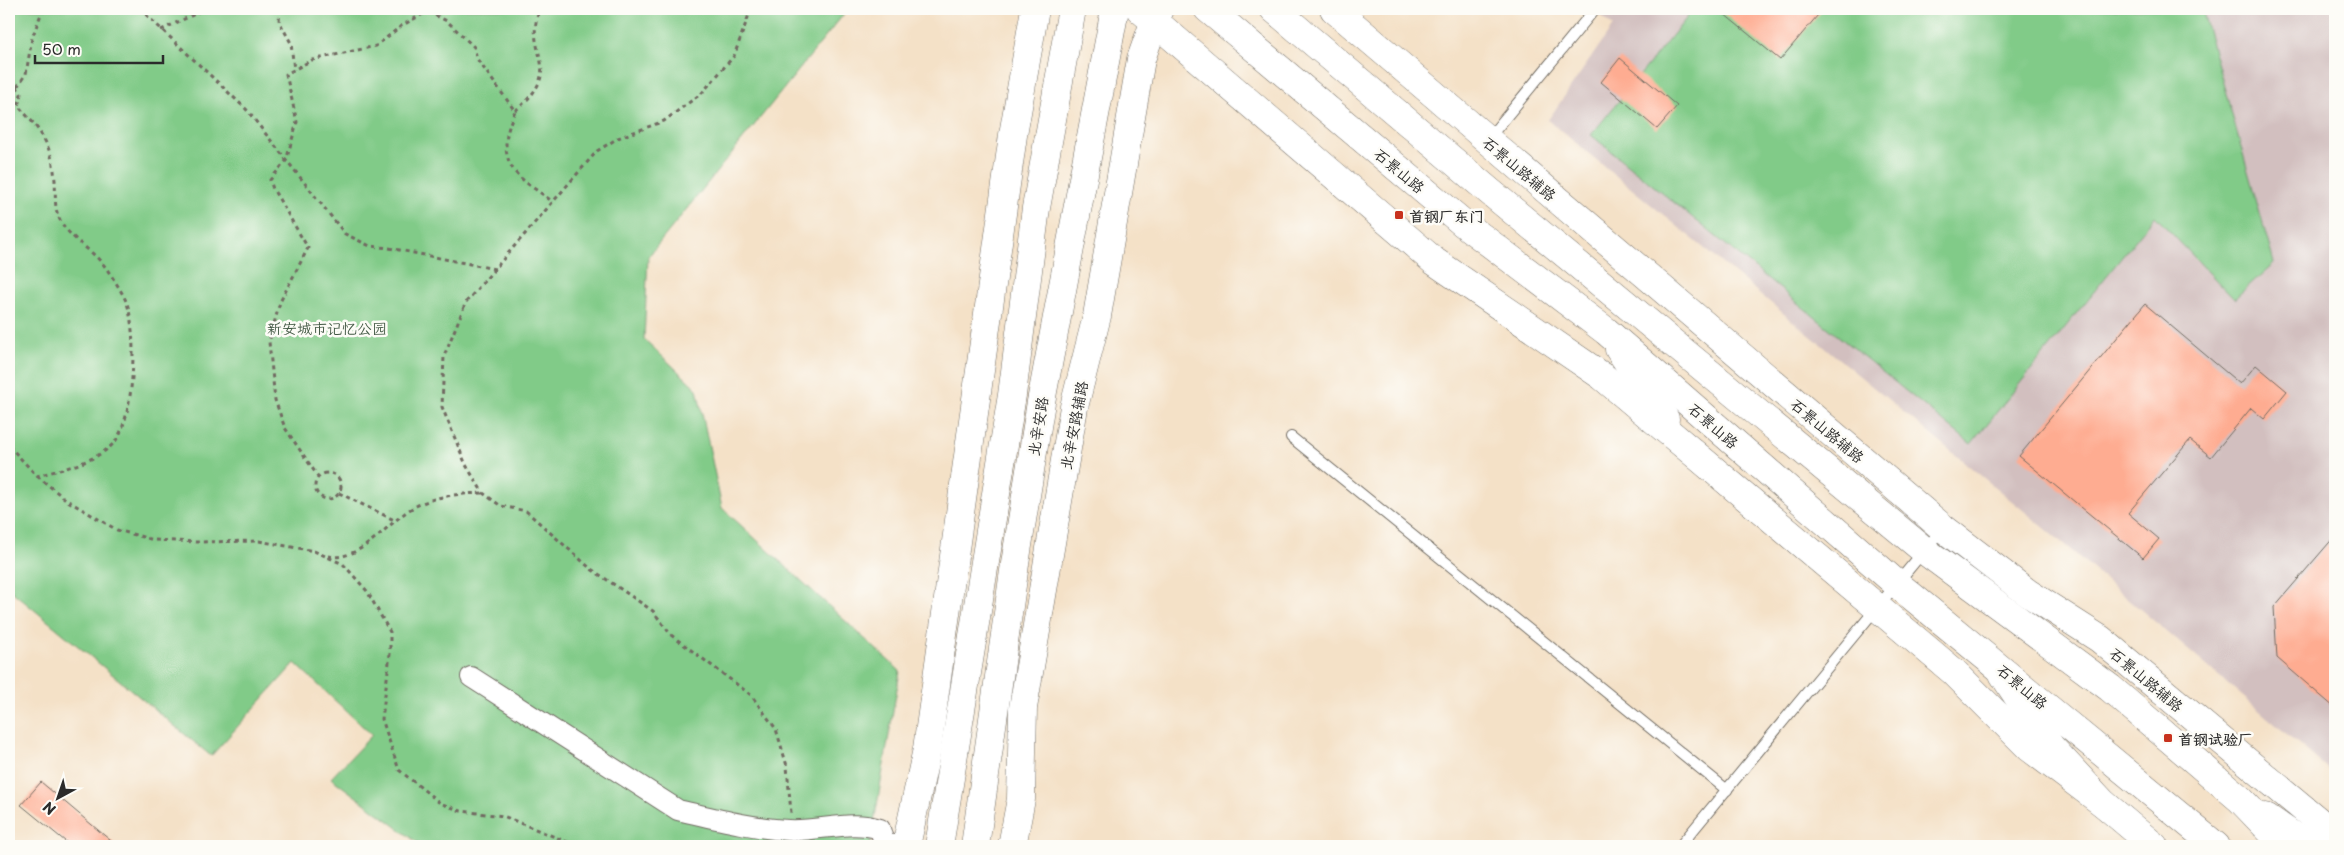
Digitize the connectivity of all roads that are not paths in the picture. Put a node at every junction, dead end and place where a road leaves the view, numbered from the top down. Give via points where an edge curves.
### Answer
1 (1036, 9) edge
2 (1072, 9) edge
3 (1115, 9) edge
4 (1208, 9) edge
5 (1274, 9) edge
6 (1334, 9) edge
7 (1595, 9) edge
8 (1151, 13) edge
9 (1487, 140) junction
10 (1606, 331) junction
11 (1291, 437) dead end
12 (1676, 437) junction
13 (1064, 474) junction
14 (1943, 528) junction
15 (1925, 551) junction
16 (1015, 564) junction
17 (1897, 584) junction
18 (1878, 606) junction
19 (1996, 664) junction
20 (471, 677) dead end
21 (963, 699) junction
22 (927, 749) junction
23 (1727, 790) junction
24 (2240, 800) junction
25 (2103, 803) junction
26 (2335, 836) edge
27 (896, 846) edge
28 (906, 846) edge
29 (939, 846) edge
30 (975, 846) edge
31 (1012, 846) edge
32 (1680, 846) edge
33 (2154, 846) edge
34 (2216, 846) edge
35 (2285, 846) edge
36 (2308, 846) edge

1 - 22 street via 1013,135
2 - 21 street, 北辛安路 via 1036,208 1012,395
3 - 16 street, 北辛安路 via 1043,393
4 - 10 street, 石景山路 via 1462,223
5 - 15 street
6 - 9 street, 石景山路辅路
7 - 9 lane
8 - 12 street via 1434,261 1602,376
8 - 13 street, 北辛安路辅路 via 1097,316 1074,407
9 - 14 street, 石景山路辅路
10 - 12 street
10 - 17 street, 石景山路
11 - 23 lane
12 - 18 street
13 - 16 street
13 - 31 street, 北辛安路辅路 via 1023,708 1021,800
14 - 15 lane
14 - 26 street, 石景山路辅路 via 2028,592 2100,639
15 - 17 lane
15 - 24 street via 2110,688
16 - 30 street, 北辛安路
17 - 18 lane
17 - 19 street, 石景山路
18 - 23 lane
18 - 25 street via 1954,672 2030,748
19 - 25 street via 2050,746
19 - 34 street, 石景山路
20 - 27 street via 678,810 788,830 866,825 880,830 884,843
21 - 22 street
21 - 29 street, 北辛安路
22 - 28 street
23 - 32 lane
24 - 35 street
24 - 36 street
25 - 33 street

